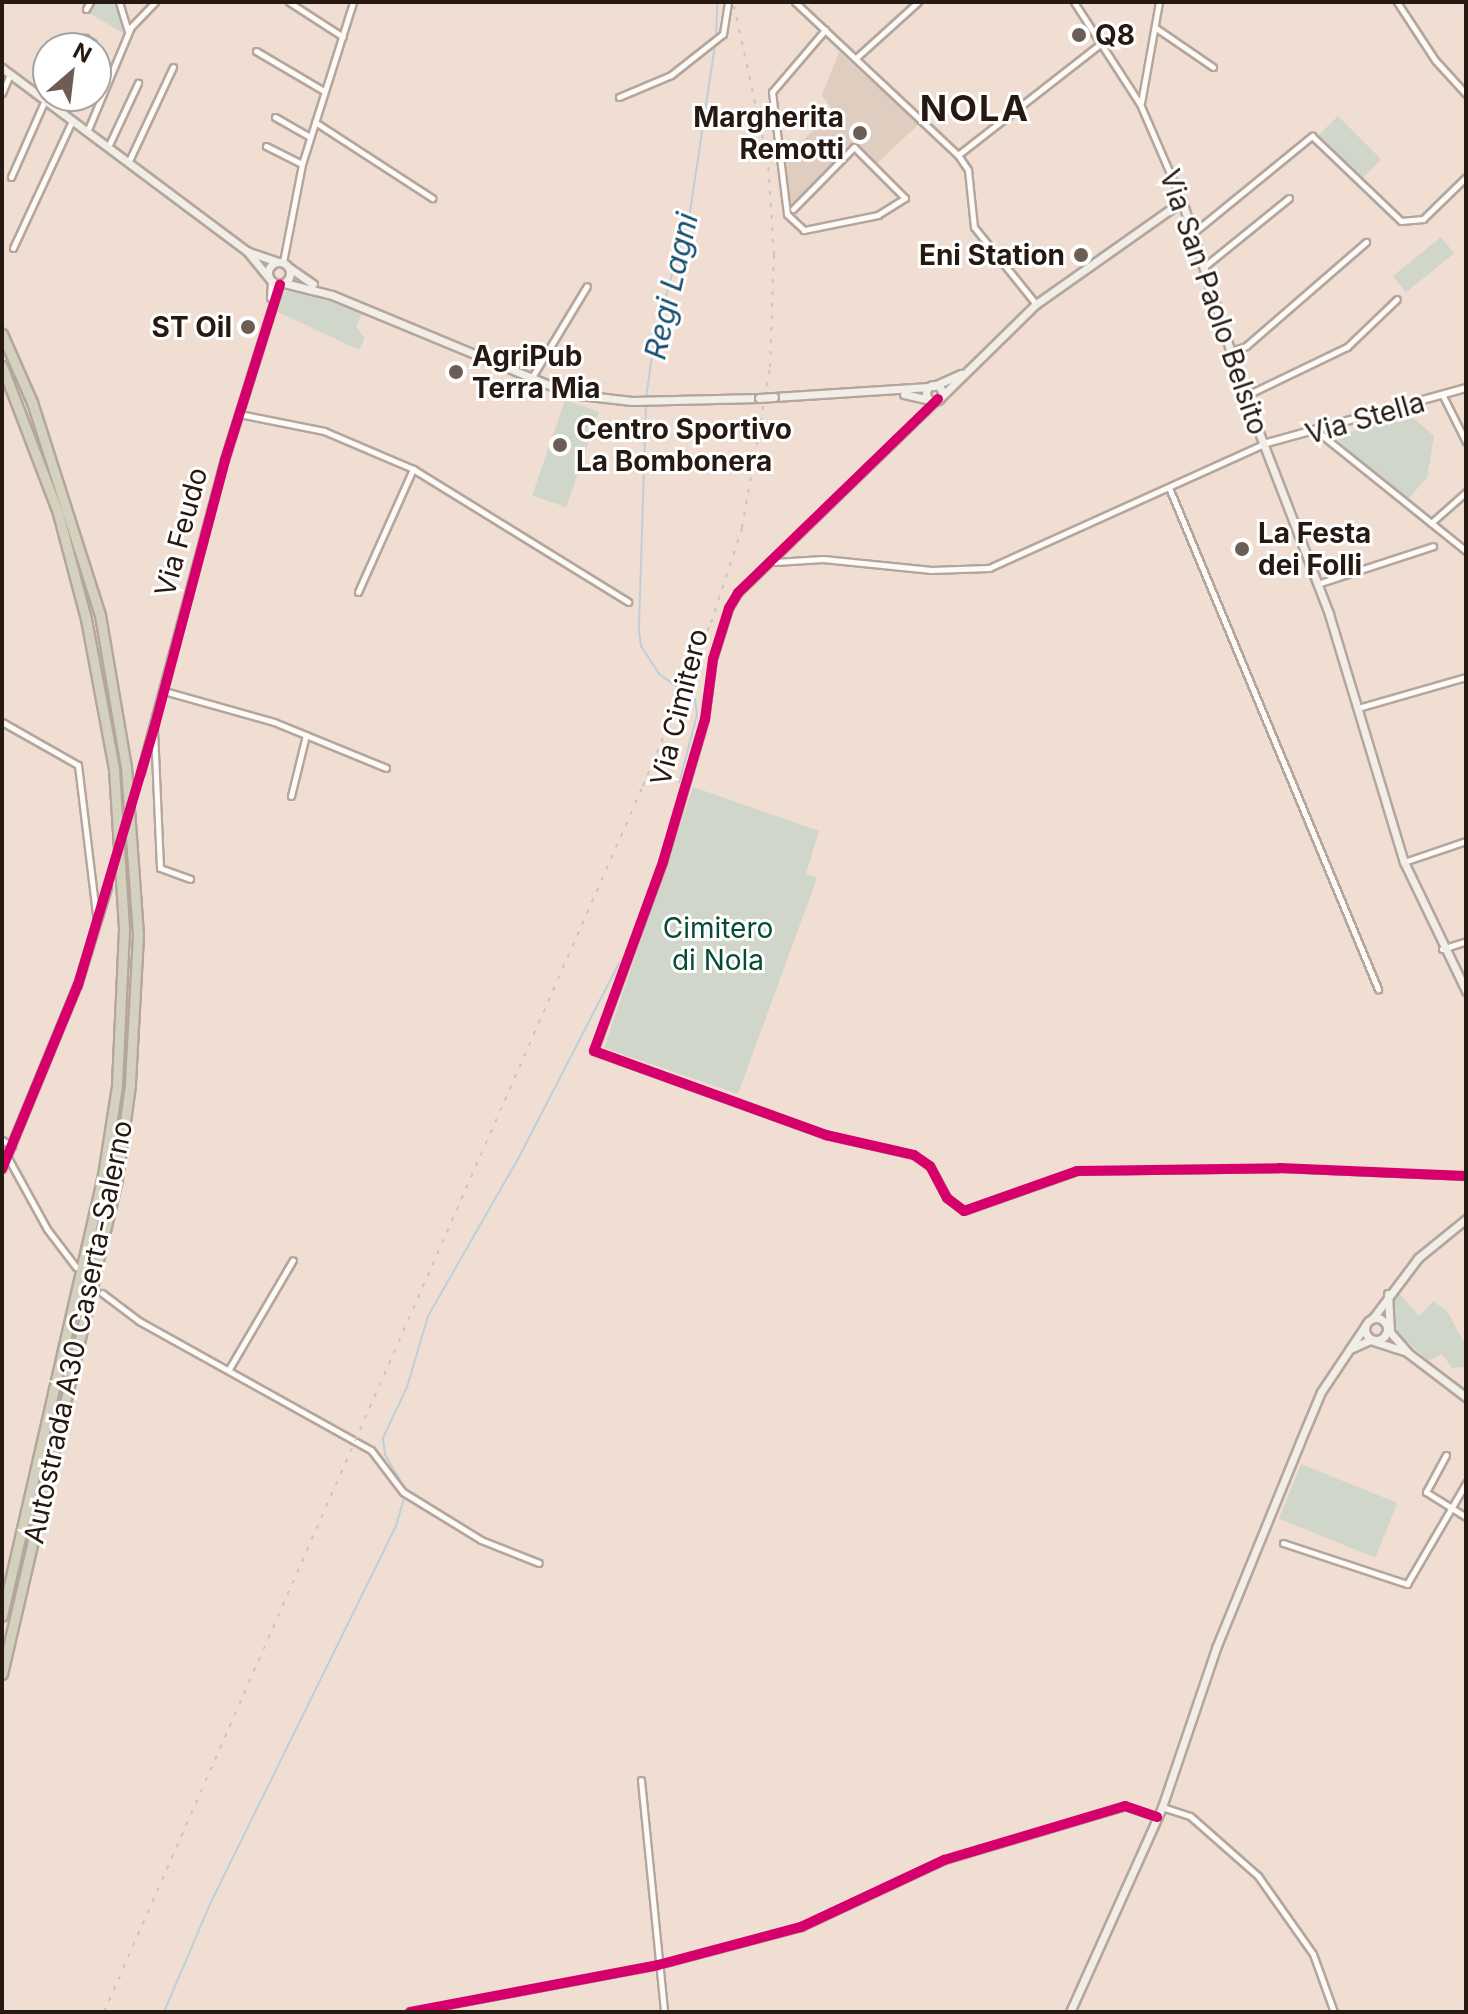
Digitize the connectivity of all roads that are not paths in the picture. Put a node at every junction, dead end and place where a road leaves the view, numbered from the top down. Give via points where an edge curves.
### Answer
1 (90, 2) edge
2 (119, 2) edge
3 (289, 2) edge
4 (353, 2) edge
5 (728, 2) edge
6 (795, 2) edge
7 (918, 2) edge
8 (1074, 2) edge
9 (1159, 2) edge
10 (1397, 2) edge
11 (152, 3) edge
12 (86, 9) dead end
13 (1156, 28) junction
14 (825, 30) junction
15 (129, 33) junction
16 (343, 37) junction
17 (1100, 44) junction
18 (256, 51) dead end
19 (856, 58) junction
20 (173, 67) dead end
21 (1213, 67) dead end
22 (2, 68) edge
23 (10, 74) junction
24 (138, 83) dead end
25 (32, 88) edge
26 (324, 91) junction
27 (2, 93) edge
28 (1466, 94) edge
29 (619, 97) dead end
30 (1140, 104) junction
31 (39, 112) edge
32 (62, 112) edge
33 (275, 117) dead end
34 (72, 121) junction
35 (315, 122) junction
36 (87, 132) junction
37 (310, 137) junction
38 (266, 146) dead end
39 (108, 147) junction
40 (958, 155) junction
41 (128, 163) junction
42 (302, 164) junction
43 (11, 177) dead end
44 (1466, 177) edge
45 (432, 198) dead end
46 (1289, 198) dead end
47 (1182, 201) junction
48 (793, 209) dead end
49 (1193, 233) junction
50 (1366, 242) dead end
51 (13, 248) dead end
52 (247, 251) junction
53 (283, 264) junction
54 (1205, 266) junction
55 (276, 281) junction
56 (587, 286) dead end
57 (332, 295) junction
58 (1397, 299) dead end
59 (1036, 304) junction
60 (2, 334) edge
61 (1231, 351) junction
62 (2, 366) edge
63 (970, 368) junction
64 (531, 378) junction
65 (932, 386) junction
66 (1466, 388) edge
67 (894, 393) junction
68 (918, 396) junction
69 (1245, 396) junction
70 (1443, 396) junction
71 (936, 399) junction
72 (238, 414) junction
73 (924, 417) junction
74 (1318, 432) junction
75 (1466, 442) edge
76 (1263, 444) junction
77 (413, 469) junction
78 (1170, 490) junction
79 (1466, 492) edge
80 (1431, 523) junction
81 (1433, 546) dead end
82 (1466, 551) edge
83 (774, 562) junction
84 (1317, 584) junction
85 (358, 592) dead end
86 (628, 602) dead end
87 (1466, 677) edge
88 (164, 691) junction
89 (1358, 708) junction
90 (2, 722) edge
91 (154, 729) junction
92 (306, 735) junction
93 (386, 768) dead end
94 (141, 773) tunnel mouth
95 (291, 796) dead end
96 (1466, 841) edge
97 (1404, 862) junction
98 (190, 879) dead end
99 (108, 888) tunnel mouth
100 (98, 922) junction
101 (1466, 941) edge
102 (1442, 949) junction
103 (1378, 989) dead end
104 (1466, 991) edge
105 (2, 1140) edge
106 (12, 1146) junction
107 (8, 1158) junction
108 (2, 1169) edge
109 (1466, 1176) edge
110 (1466, 1219) edge
111 (293, 1260) dead end
112 (76, 1267) tunnel mouth
113 (102, 1293) tunnel mouth
114 (1388, 1294) junction
115 (1373, 1318) junction
116 (1387, 1325) junction
117 (1365, 1326) junction
118 (1375, 1341) junction
119 (1349, 1349) junction
120 (1408, 1353) junction
121 (229, 1369) junction
122 (1466, 1397) edge
123 (1446, 1455) dead end
124 (1466, 1483) edge
125 (1451, 1508) junction
126 (1466, 1517) edge
127 (1283, 1543) dead end
128 (539, 1563) dead end
129 (2, 1616) edge
130 (2, 1674) edge
131 (641, 1780) dead end
132 (1162, 1807) junction
133 (1157, 1817) junction
134 (658, 1965) junction
135 (410, 2012) edge
136 (664, 2012) edge
137 (1070, 2012) edge
138 (1334, 2012) edge

1 - 12 street
2 - 15 street
3 - 16 street
4 - 16 street
5 - 29 street via 723,34 671,75
6 - 14 street
7 - 19 street
8 - 17 street, Via San Paolo Belsito
9 - 13 street
10 - 28 street via 1435,60
11 - 15 street
13 - 21 street
13 - 30 street
14 - 19 street
14 - 48 street via 772,92 787,214 804,230 878,215 905,198 854,147
15 - 36 street
16 - 26 street
17 - 30 street, Via San Paolo Belsito
17 - 40 street
18 - 26 street
19 - 40 street
20 - 41 street
22 - 23 main road
23 - 25 main road
23 - 27 street
24 - 39 street
26 - 35 street
30 - 47 street, Via San Paolo Belsito
31 - 43 street
32 - 34 main road
33 - 37 street
34 - 36 main road
34 - 51 street
35 - 37 street
35 - 45 street
36 - 39 main road
37 - 42 street
38 - 42 street
39 - 41 main road
40 - 59 street via 968,170 974,227
41 - 52 main road
42 - 53 street
44 - 49 street via 1423,219 1401,221 1312,136
46 - 54 street
47 - 49 main road, Via San Paolo Belsito
47 - 59 main road
49 - 54 main road, Via San Paolo Belsito
50 - 61 street via 1246,346
52 - 53 main road
52 - 55 main road
53 - 55 main road
53 - 55 main road
53 - 57 main road
54 - 61 main road, Via San Paolo Belsito
55 - 57 main road
55 - 72 street, Via Feudo
56 - 64 street
57 - 64 main road
58 - 69 street via 1347,347
59 - 63 main road
60 - 130 highway, Autostrada A30 Caserta-Salerno via 32,402 100,615 126,767 138,935 130,1085 117,1179
61 - 69 main road, Via San Paolo Belsito
62 - 129 highway, Autostrada A30 Caserta-Salerno via 58,513 86,619 114,769 124,930 117,1086 103,1175
63 - 65 main road
63 - 71 main road
64 - 67 main road, bridge via 571,394 632,401
65 - 67 main road
65 - 71 main road
65 - 71 main road
66 - 70 street, Via Stella
67 - 68 main road
68 - 71 main road
68 - 73 street via 926,405
69 - 76 main road, Via San Paolo Belsito
70 - 74 street, Via Stella
70 - 75 street
71 - 73 street, Via Cimitero
72 - 77 street via 324,431
72 - 88 street, Via Feudo
73 - 83 street, Via Cimitero
74 - 76 street, Via Stella
74 - 80 street
76 - 78 street
76 - 84 main road, Via San Paolo Belsito
77 - 85 street
77 - 86 street
78 - 83 street via 989,568 931,570 823,559
78 - 103 street
79 - 80 street
80 - 82 street
81 - 84 street
83 - 109 street, Via Cimitero via 729,608 713,659 705,719 667,847 594,1051 826,1135 914,1155 930,1166 947,1198 964,1211 1077,1171 1280,1168
84 - 89 main road, Via San Paolo Belsito
87 - 89 street
88 - 91 street, Via Feudo
88 - 92 street
89 - 97 main road, Via San Paolo Belsito
90 - 100 street via 78,765
91 - 94 street, Via Feudo
91 - 98 street via 160,868
92 - 93 street
92 - 95 street
96 - 97 street
97 - 102 main road, Via San Paolo Belsito
99 - 100 street
100 - 106 street
101 - 102 street
102 - 104 main road, Via San Paolo Belsito
105 - 106 street
106 - 107 street
107 - 108 street
107 - 112 street via 47,1229
110 - 114 main road via 1418,1258
111 - 121 street
113 - 121 street via 139,1321
114 - 115 main road
114 - 116 main road
115 - 116 main road
115 - 117 main road
116 - 118 main road via 1386,1335
116 - 120 main road
117 - 118 main road
117 - 119 main road
118 - 119 main road
118 - 120 main road
119 - 132 main road via 1321,1392 1248,1565
120 - 122 main road
121 - 128 street via 371,1450 403,1492 481,1540
123 - 125 street via 1426,1492
124 - 125 street
125 - 126 street
125 - 127 street via 1407,1584
131 - 134 street
132 - 133 main road
132 - 138 street via 1190,1816 1266,1885 1313,1954
133 - 134 street via 1125,1806 944,1860 801,1927
133 - 137 main road
134 - 135 street
134 - 136 street

